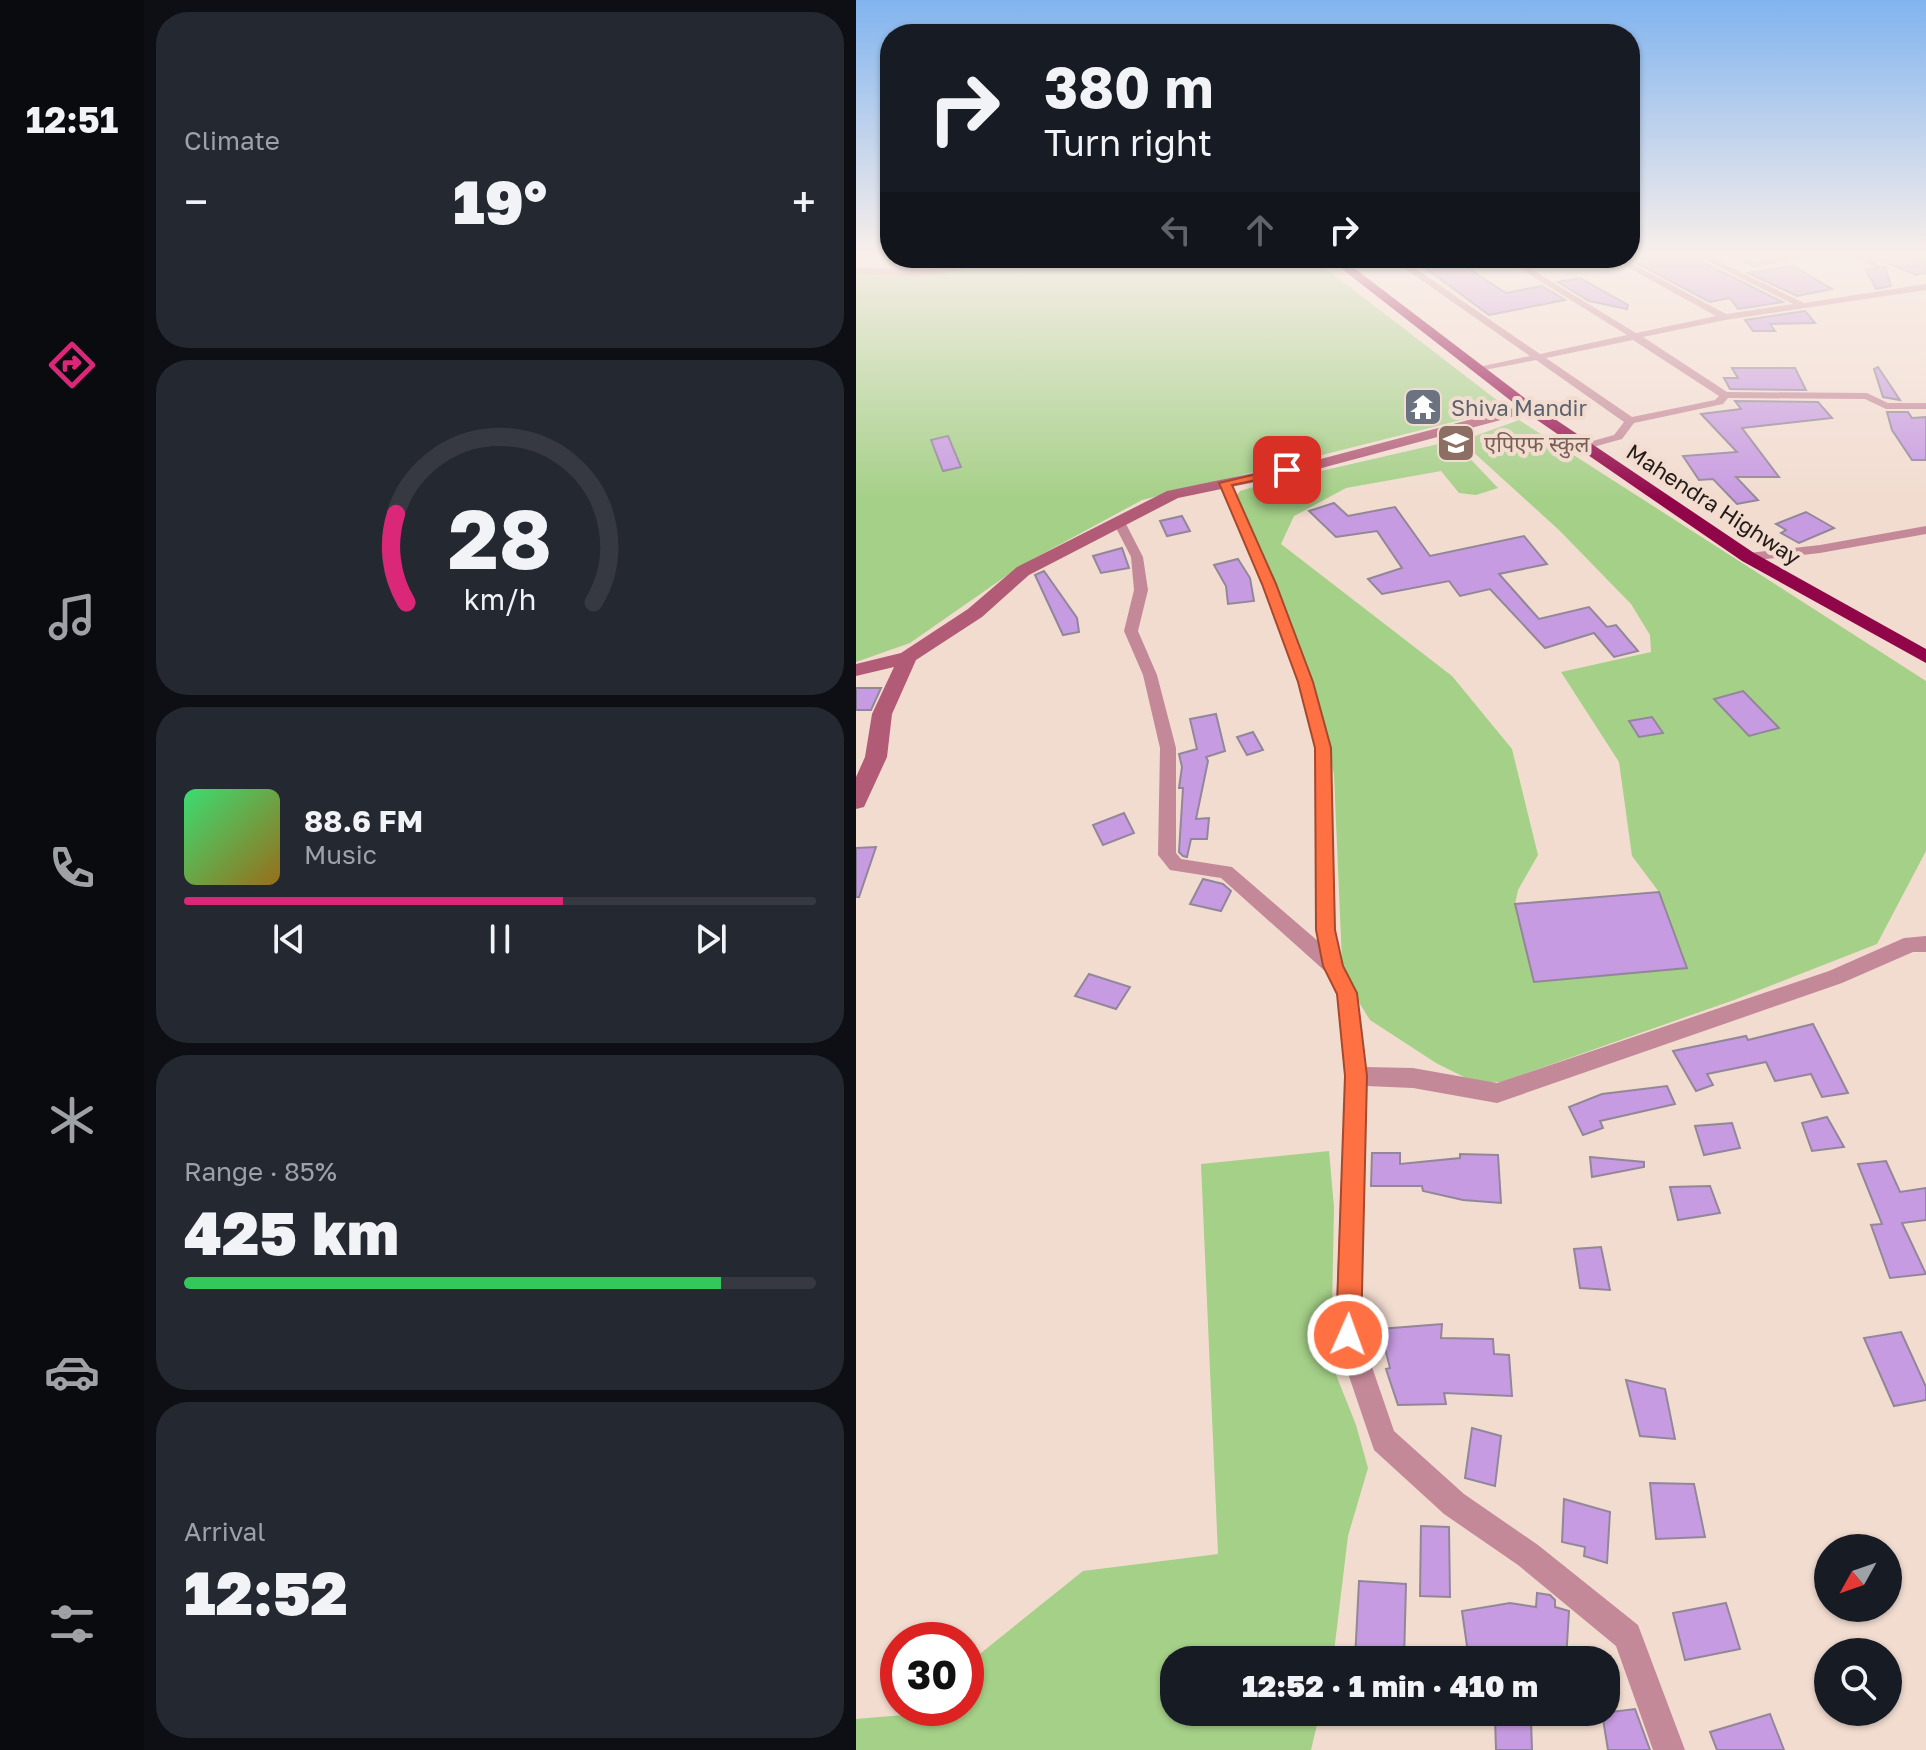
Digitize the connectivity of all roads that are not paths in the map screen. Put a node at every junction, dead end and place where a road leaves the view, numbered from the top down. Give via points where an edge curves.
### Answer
1 (1434, 336) edge
2 (1506, 336) edge
3 (1642, 336) edge
4 (1636, 337) junction
5 (1539, 359) junction
6 (1478, 370) junction
7 (1725, 395) junction
8 (1926, 406) edge
9 (1529, 408) junction
10 (1630, 421) junction
11 (1586, 446) junction
12 (1225, 483) junction
13 (1119, 522) junction
14 (1926, 530) edge
15 (1748, 557) junction
16 (908, 657) junction
17 (1926, 657) edge
18 (856, 670) edge
19 (856, 801) edge
20 (1926, 944) edge
21 (1333, 966) junction
22 (1356, 1076) junction
23 (1669, 1750) edge

1 - 6 highway, Mahendra Highway
2 - 5 street
3 - 4 street
4 - 5 street
4 - 7 street
5 - 6 street
5 - 10 street
6 - 9 highway, Mahendra Highway
7 - 8 street via 1867,396 1886,406
7 - 10 street via 1719,402
9 - 11 highway, Mahendra Highway
9 - 12 street
10 - 11 street via 1617,439
11 - 15 highway, Mahendra Highway
12 - 13 street via 1173,494
12 - 21 street via 1306,682 1323,748 1326,930
13 - 16 street via 1023,571 975,613
13 - 21 street via 1137,557 1141,590 1131,631 1150,675 1168,748 1167,855 1176,865 1226,872
14 - 15 street
15 - 17 highway, Mahendra Highway
16 - 18 street
16 - 19 street via 882,714 876,757
20 - 22 street via 1911,944 1835,977 1497,1093 1413,1078
21 - 22 street via 1347,993
22 - 23 street via 1348,1335 1384,1440 1454,1504 1528,1555 1627,1636

